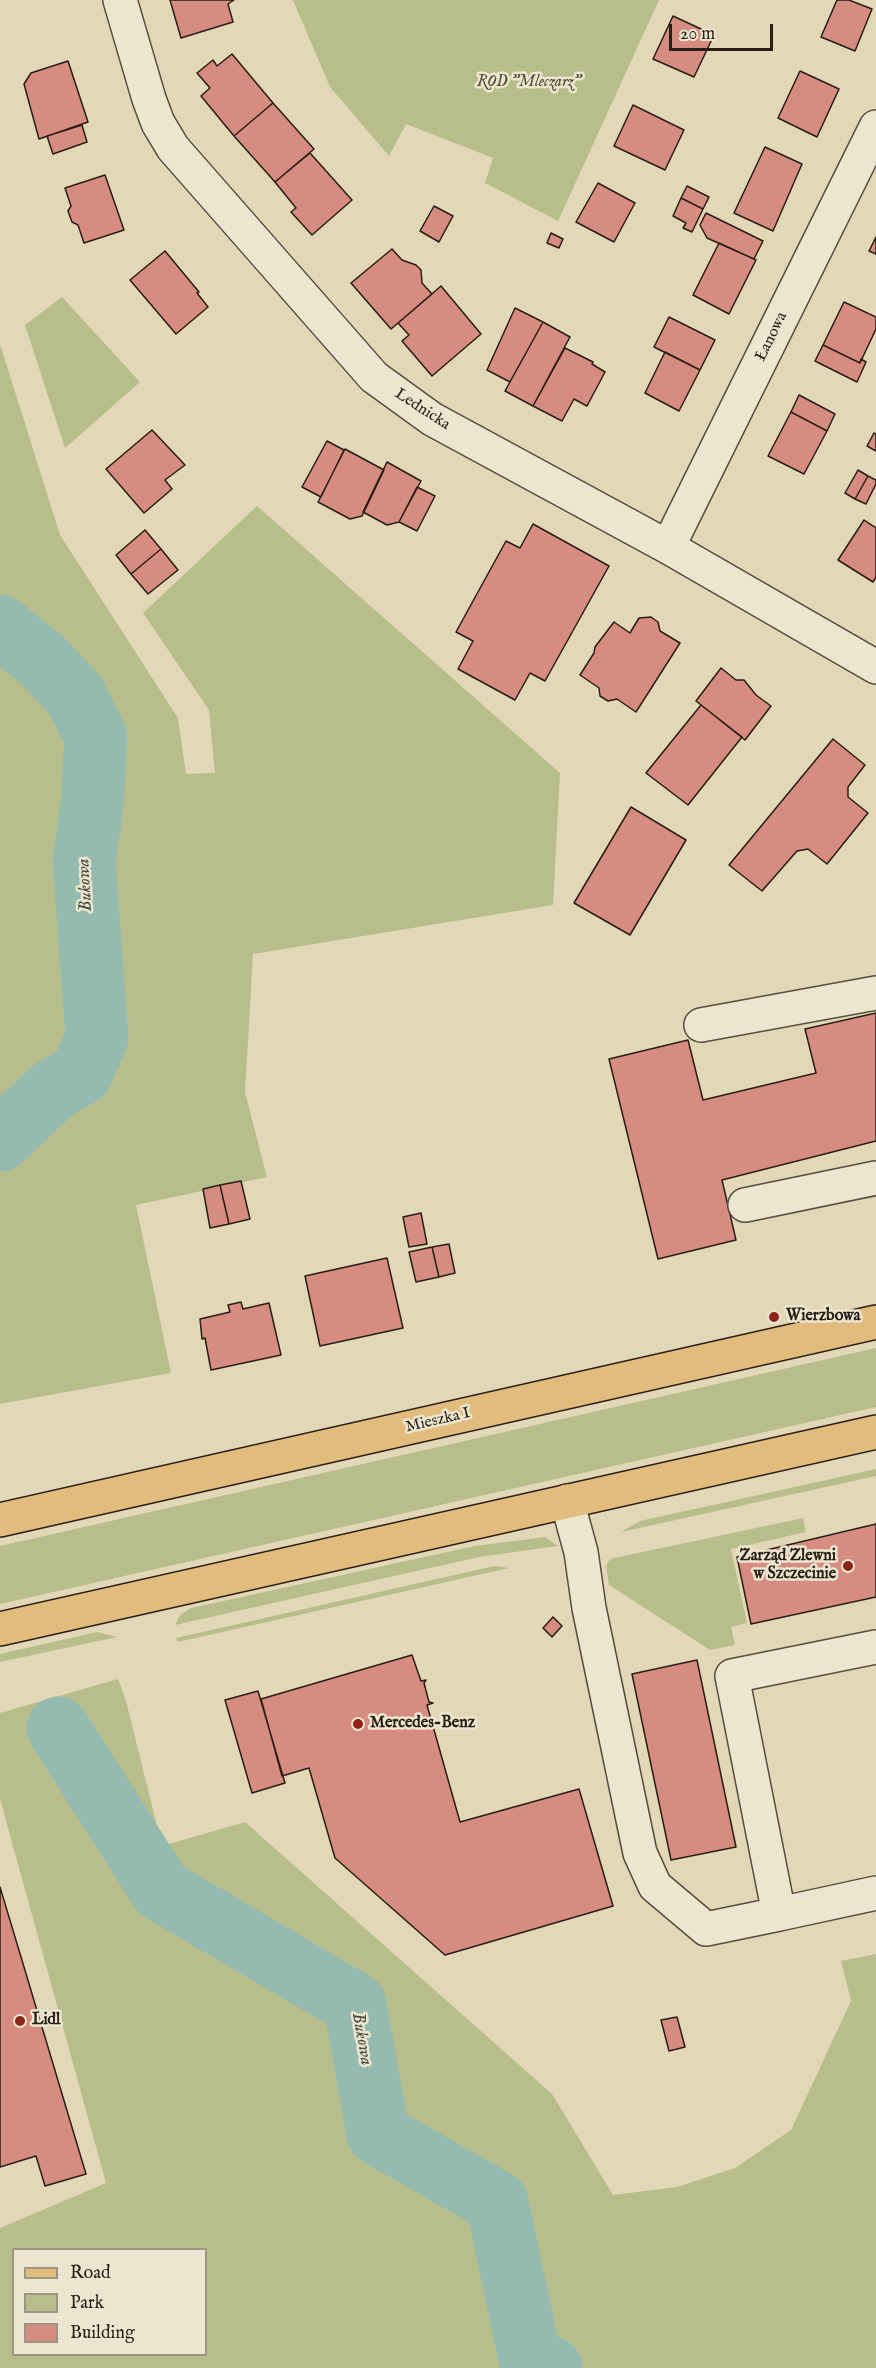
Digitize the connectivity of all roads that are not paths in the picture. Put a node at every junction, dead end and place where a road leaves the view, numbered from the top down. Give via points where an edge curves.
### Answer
1 (120, 0) edge
2 (876, 127) edge
3 (668, 547) junction
4 (876, 667) edge
5 (876, 993) edge
6 (701, 1025) dead end
7 (876, 1178) edge
8 (745, 1205) dead end
9 (876, 1322) edge
10 (876, 1431) edge
11 (567, 1501) junction
12 (0, 1520) edge
13 (0, 1629) edge
14 (876, 1647) edge
15 (876, 1893) edge
16 (779, 1914) junction

1 - 3 street, Lednicka via 149,99 173,148 374,377 432,419
2 - 3 street, Łanowa
3 - 4 street, Lednicka
5 - 6 street
7 - 8 street
9 - 12 main road, Mieszka I
10 - 11 main road
11 - 13 main road
11 - 16 street via 581,1552 640,1853 655,1886 706,1929
14 - 16 street via 732,1676
15 - 16 street

